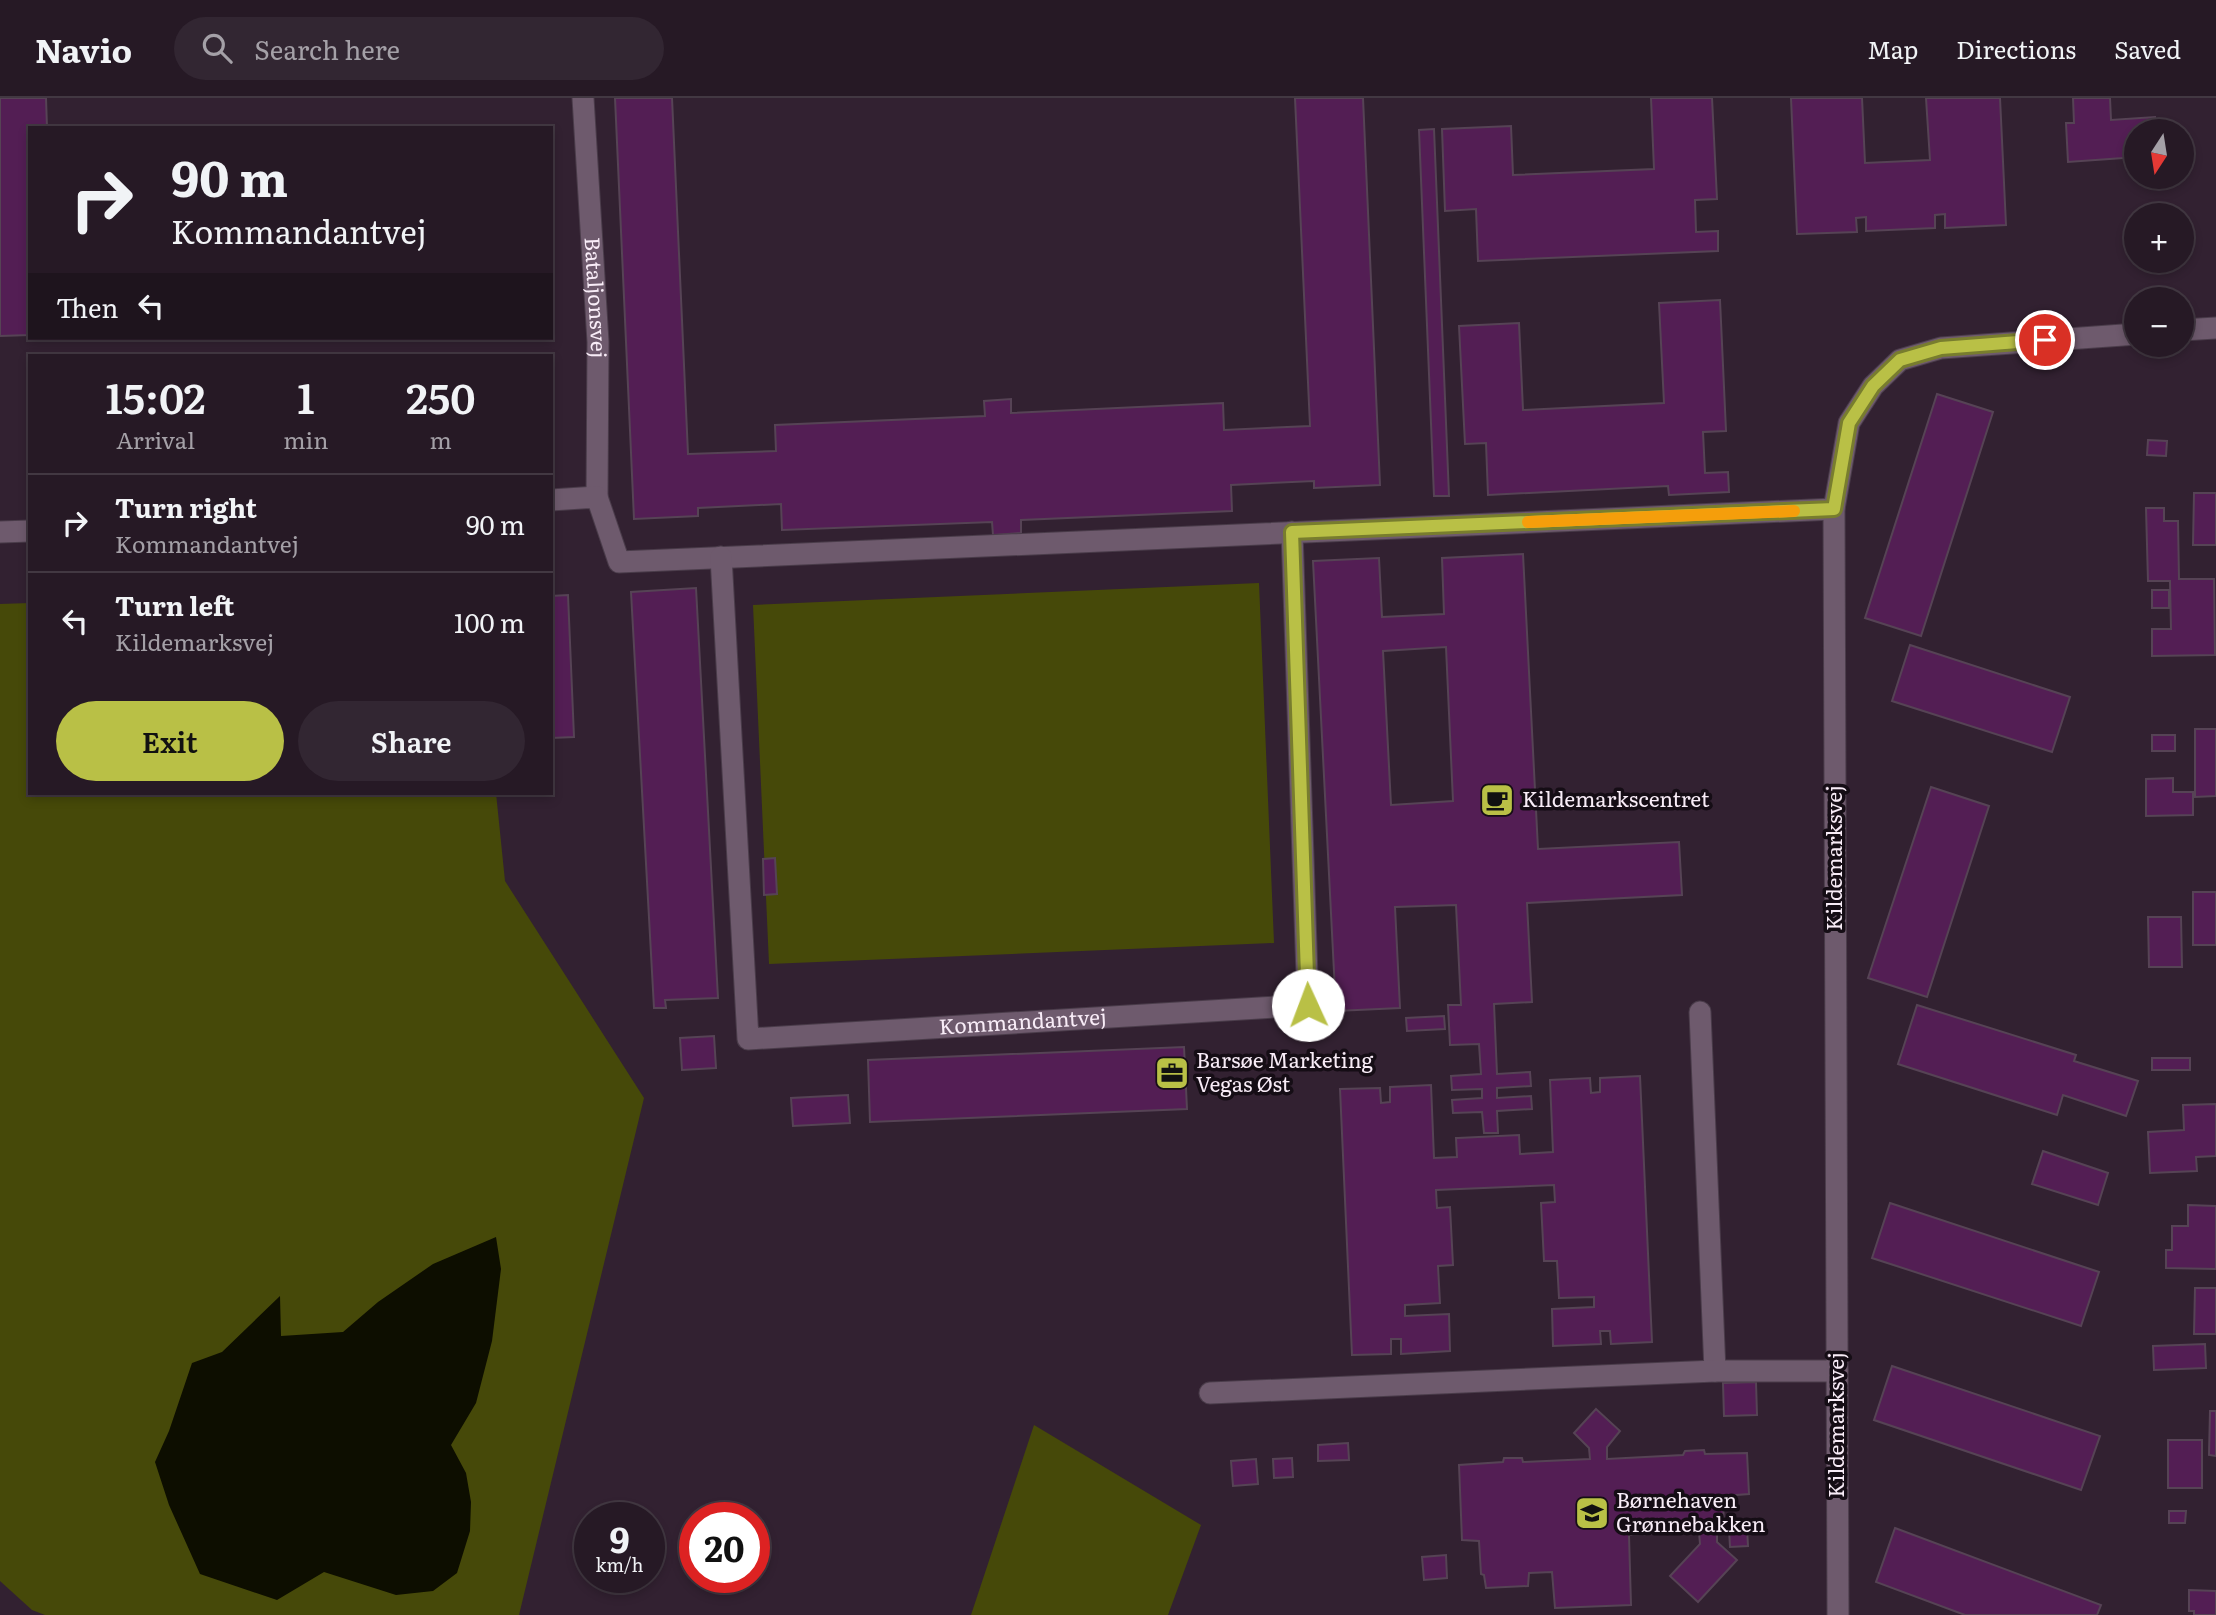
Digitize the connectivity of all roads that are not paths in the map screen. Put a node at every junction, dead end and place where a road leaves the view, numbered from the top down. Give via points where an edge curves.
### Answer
1 (583, 98) edge
2 (2216, 328) edge
3 (2194, 329) edge
4 (2124, 335) edge
5 (597, 497) junction
6 (553, 500) edge
7 (1834, 509) junction
8 (28, 531) edge
9 (0, 532) edge
10 (1292, 532) junction
11 (721, 557) junction
12 (1700, 1012) dead end
13 (1715, 1371) junction
14 (1837, 1371) junction
15 (1210, 1393) dead end
16 (1838, 1615) edge

1 - 5 street, Bataljonsvej via 598,342
2 - 3 street
4 - 7 street, Kildemarksvej via 1941,348 1900,360 1873,386 1849,423
5 - 6 street
5 - 11 street via 619,562
7 - 10 street
7 - 14 street, Kildemarksvej
8 - 9 street
10 - 11 street
10 - 11 street, Kommandantvej via 1308,1005 748,1039
12 - 13 street
13 - 14 street
13 - 15 street
14 - 16 street, Kildemarksvej

